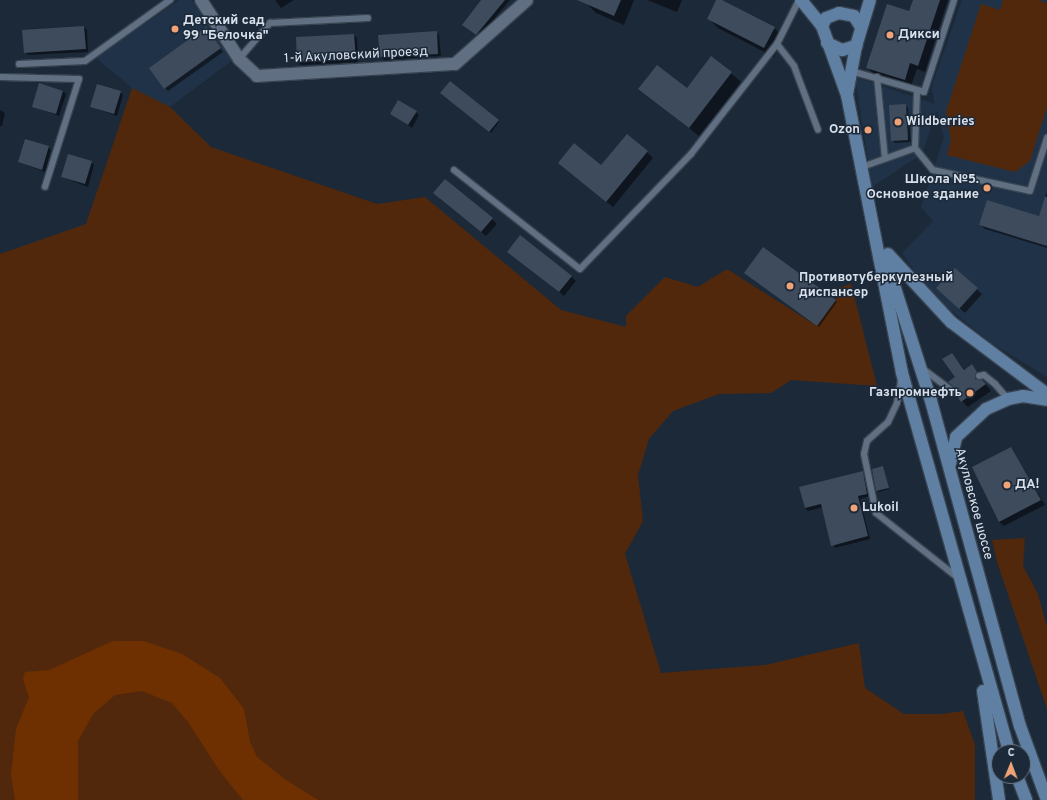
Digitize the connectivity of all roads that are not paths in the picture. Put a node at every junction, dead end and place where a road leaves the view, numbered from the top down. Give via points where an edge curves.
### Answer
1 (170, 0) edge
2 (201, 0) edge
3 (527, 0) edge
4 (800, 0) edge
5 (870, 0) edge
6 (954, 0) edge
7 (368, 18) dead end
8 (822, 26) junction
9 (861, 27) junction
10 (827, 43) junction
11 (777, 44) junction
12 (856, 46) junction
13 (239, 59) junction
14 (19, 64) dead end
15 (851, 72) junction
16 (876, 77) junction
17 (0, 78) edge
18 (917, 90) junction
19 (847, 95) junction
20 (818, 130) dead end
21 (1047, 138) edge
22 (915, 148) junction
23 (885, 159) junction
24 (862, 167) junction
25 (454, 170) dead end
26 (45, 187) dead end
27 (872, 216) junction
28 (879, 235) junction
29 (920, 366) junction
30 (902, 373) junction
31 (979, 376) dead end
32 (954, 392) dead end
33 (1047, 394) edge
34 (1008, 399) junction
35 (1047, 400) edge
36 (950, 472) junction
37 (959, 579) junction
38 (974, 635) junction
39 (1007, 744) edge
40 (1020, 784) edge
41 (999, 800) edge
42 (1026, 800) edge
43 (1047, 800) edge

1 - 14 lane via 85,61
2 - 13 street, 1-й Акуловский проезд
3 - 13 street, 1-й Акуловский проезд via 454,64 257,76
4 - 8 street, Акуловское шоссе
4 - 11 lane
5 - 9 street
6 - 18 lane via 924,92
7 - 13 lane via 270,23
8 - 9 street via 826,18 839,13 854,16
8 - 10 street, Акуловское шоссе
9 - 12 street
10 - 12 street via 842,50
10 - 19 street, Акуловское шоссе
11 - 20 lane via 794,66
11 - 25 lane via 691,154 580,269
12 - 15 street
15 - 16 lane
15 - 19 street
16 - 18 lane
16 - 23 lane
17 - 26 lane via 79,79
18 - 22 lane
19 - 24 street, Акуловское шоссе
21 - 22 lane via 1030,191 933,170
22 - 23 lane
23 - 24 lane
24 - 27 street, Акуловское шоссе
27 - 28 street, Акуловское шоссе
27 - 30 street, Акуловское шоссе
28 - 29 street, Акуловское шоссе
28 - 33 street via 888,255 899,270 951,322
29 - 32 lane
29 - 36 street, Акуловское шоссе
30 - 37 street, Акуловское шоссе
30 - 37 lane via 897,404 888,422 867,442 864,454 876,513
31 - 34 lane via 984,375
34 - 35 street via 1023,396
34 - 36 street via 986,409 956,437 951,452
36 - 43 street, Акуловское шоссе via 1020,726
37 - 38 street, Акуловское шоссе
38 - 39 street, Акуловское шоссе
38 - 41 street
40 - 42 street

